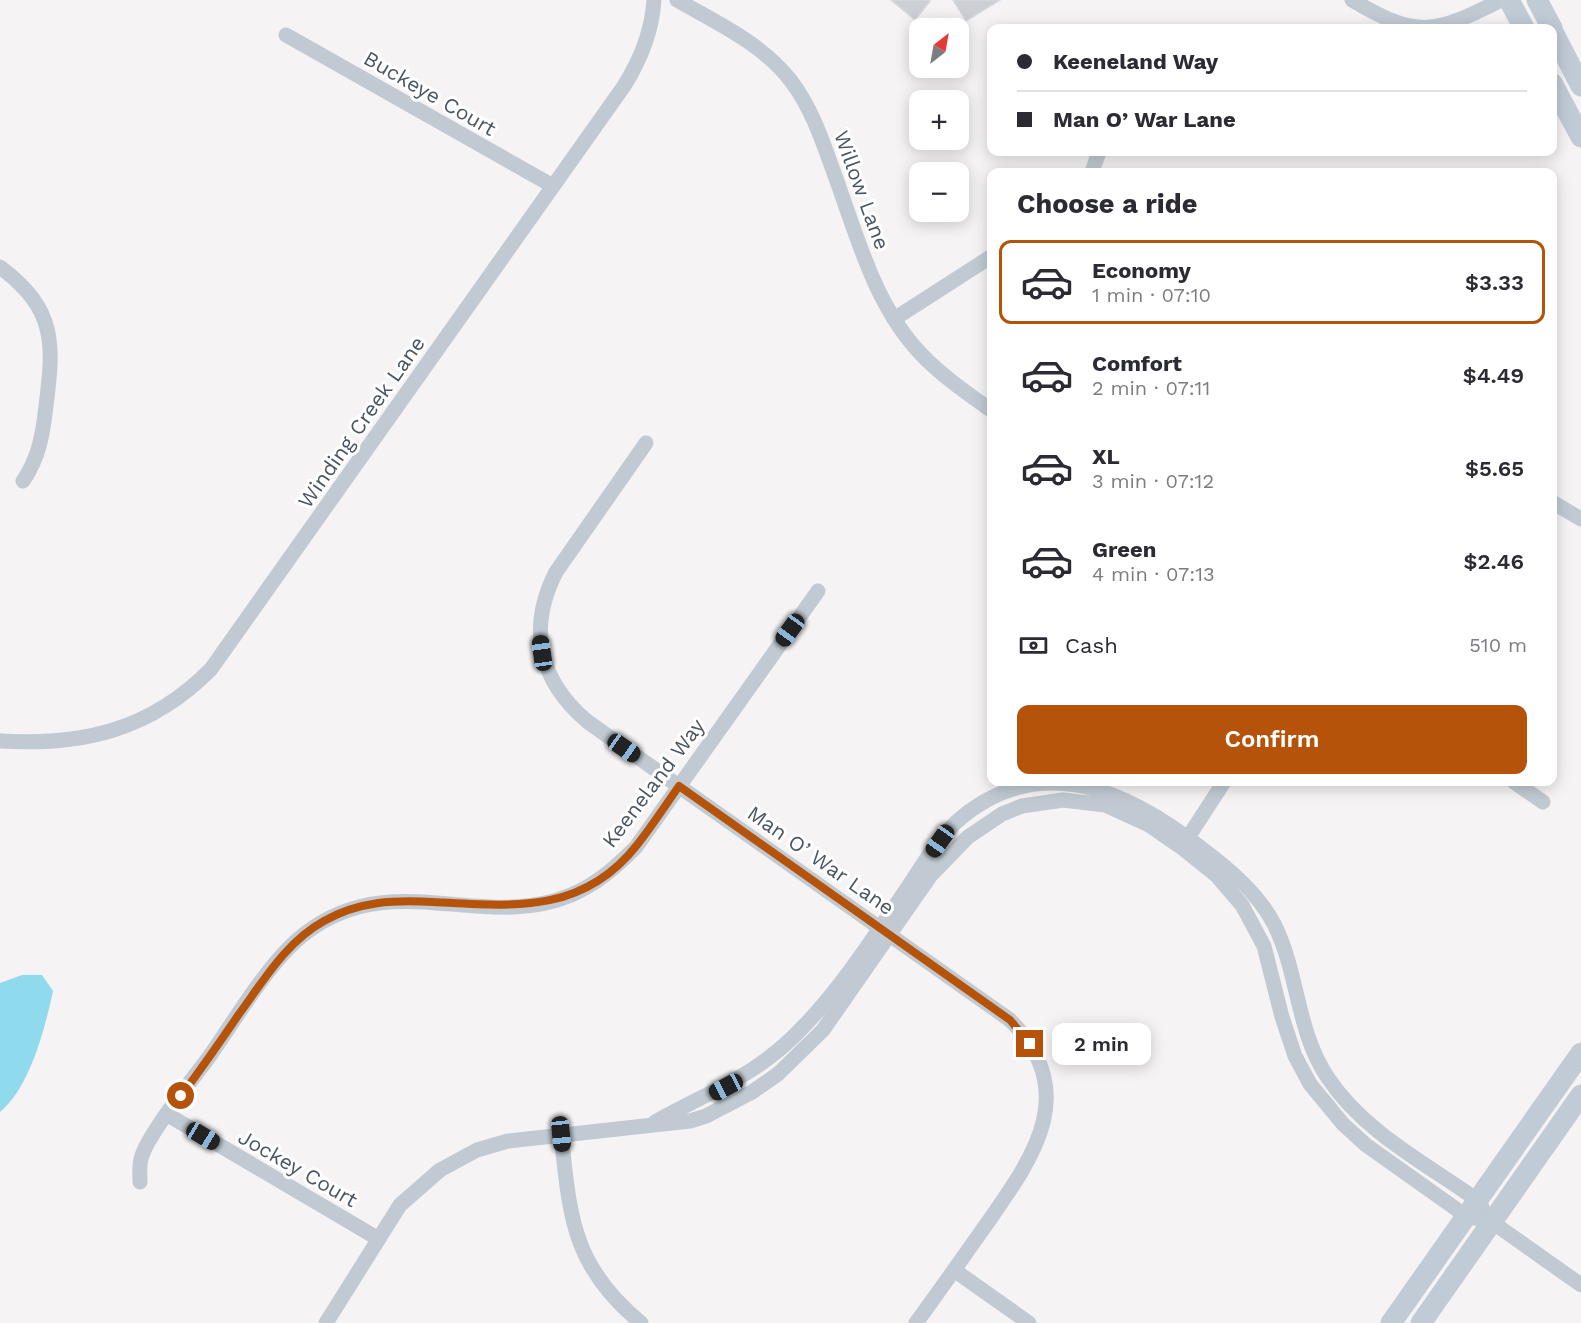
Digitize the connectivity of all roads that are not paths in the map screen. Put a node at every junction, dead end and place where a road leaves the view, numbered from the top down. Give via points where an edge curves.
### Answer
1 (654, 0) edge
2 (677, 0) edge
3 (1352, 0) edge
4 (1501, 0) edge
5 (1509, 0) edge
6 (1537, 0) edge
7 (1400, 24) edge
8 (1439, 24) edge
9 (1522, 24) edge
10 (1549, 24) edge
11 (286, 35) dead end
12 (1557, 39) edge
13 (1581, 86) edge
14 (1557, 92) edge
15 (1581, 137) edge
16 (553, 186) junction
17 (987, 259) edge
18 (0, 267) edge
19 (894, 319) junction
20 (987, 407) edge
21 (646, 443) dead end
22 (23, 481) dead end
23 (1557, 505) edge
24 (1581, 519) edge
25 (818, 591) dead end
26 (0, 741) edge
27 (679, 786) junction
28 (1032, 786) edge
29 (1091, 786) edge
30 (1221, 786) edge
31 (1520, 786) edge
32 (1543, 802) dead end
33 (1184, 842) junction
34 (884, 930) junction
35 (1581, 1053) edge
36 (1581, 1095) edge
37 (168, 1115) junction
38 (561, 1134) junction
39 (140, 1182) dead end
40 (1472, 1208) junction
41 (1492, 1222) junction
42 (377, 1238) junction
43 (954, 1270) junction
44 (1581, 1285) edge
45 (327, 1322) edge
46 (641, 1323) edge
47 (916, 1323) edge
48 (1029, 1323) edge
49 (1391, 1323) edge
50 (1421, 1323) edge

1 - 16 street, Winding Creek Lane via 651,28 635,68
2 - 19 street, Willow Lane via 760,50 797,88 820,136 871,274
3 - 7 street
4 - 8 street via 1462,19
5 - 9 main road
6 - 10 main road
11 - 16 street, Buckeye Court
12 - 13 main road
14 - 15 main road
16 - 26 street, Winding Creek Lane via 211,669 196,684 124,728 62,742
17 - 19 street
18 - 22 street via 35,301 48,329 51,350 41,443
19 - 20 street, Willow Lane via 943,375
21 - 27 street, Man O’ War Lane via 556,572 543,601 539,632 549,673 572,708
23 - 24 street
25 - 27 street, Keeneland Way
27 - 34 street, Man O’ War Lane
27 - 37 street, Keeneland Way via 636,847 614,869 569,896 539,904 508,906 382,901 323,921 276,963
28 - 34 street via 978,806 946,833
29 - 33 street via 1153,813
30 - 33 street
31 - 32 street
33 - 40 street via 1245,886 1272,921 1288,959 1301,1020 1312,1049 1346,1102
34 - 38 street via 782,1049 740,1080 652,1124
34 - 43 street, Man O’ War Lane via 1010,1020 1030,1044 1044,1084 1044,1126 1032,1155
35 - 40 main road
36 - 41 main road
37 - 39 street, Keeneland Way via 143,1151
37 - 42 street, Jockey Court
38 - 42 street via 508,1141 458,1159 415,1190
38 - 46 street via 569,1209 577,1239 608,1292
40 - 41 street
40 - 49 main road
41 - 44 street
41 - 50 main road
42 - 45 street
43 - 47 street, Man O’ War Lane
43 - 48 street

